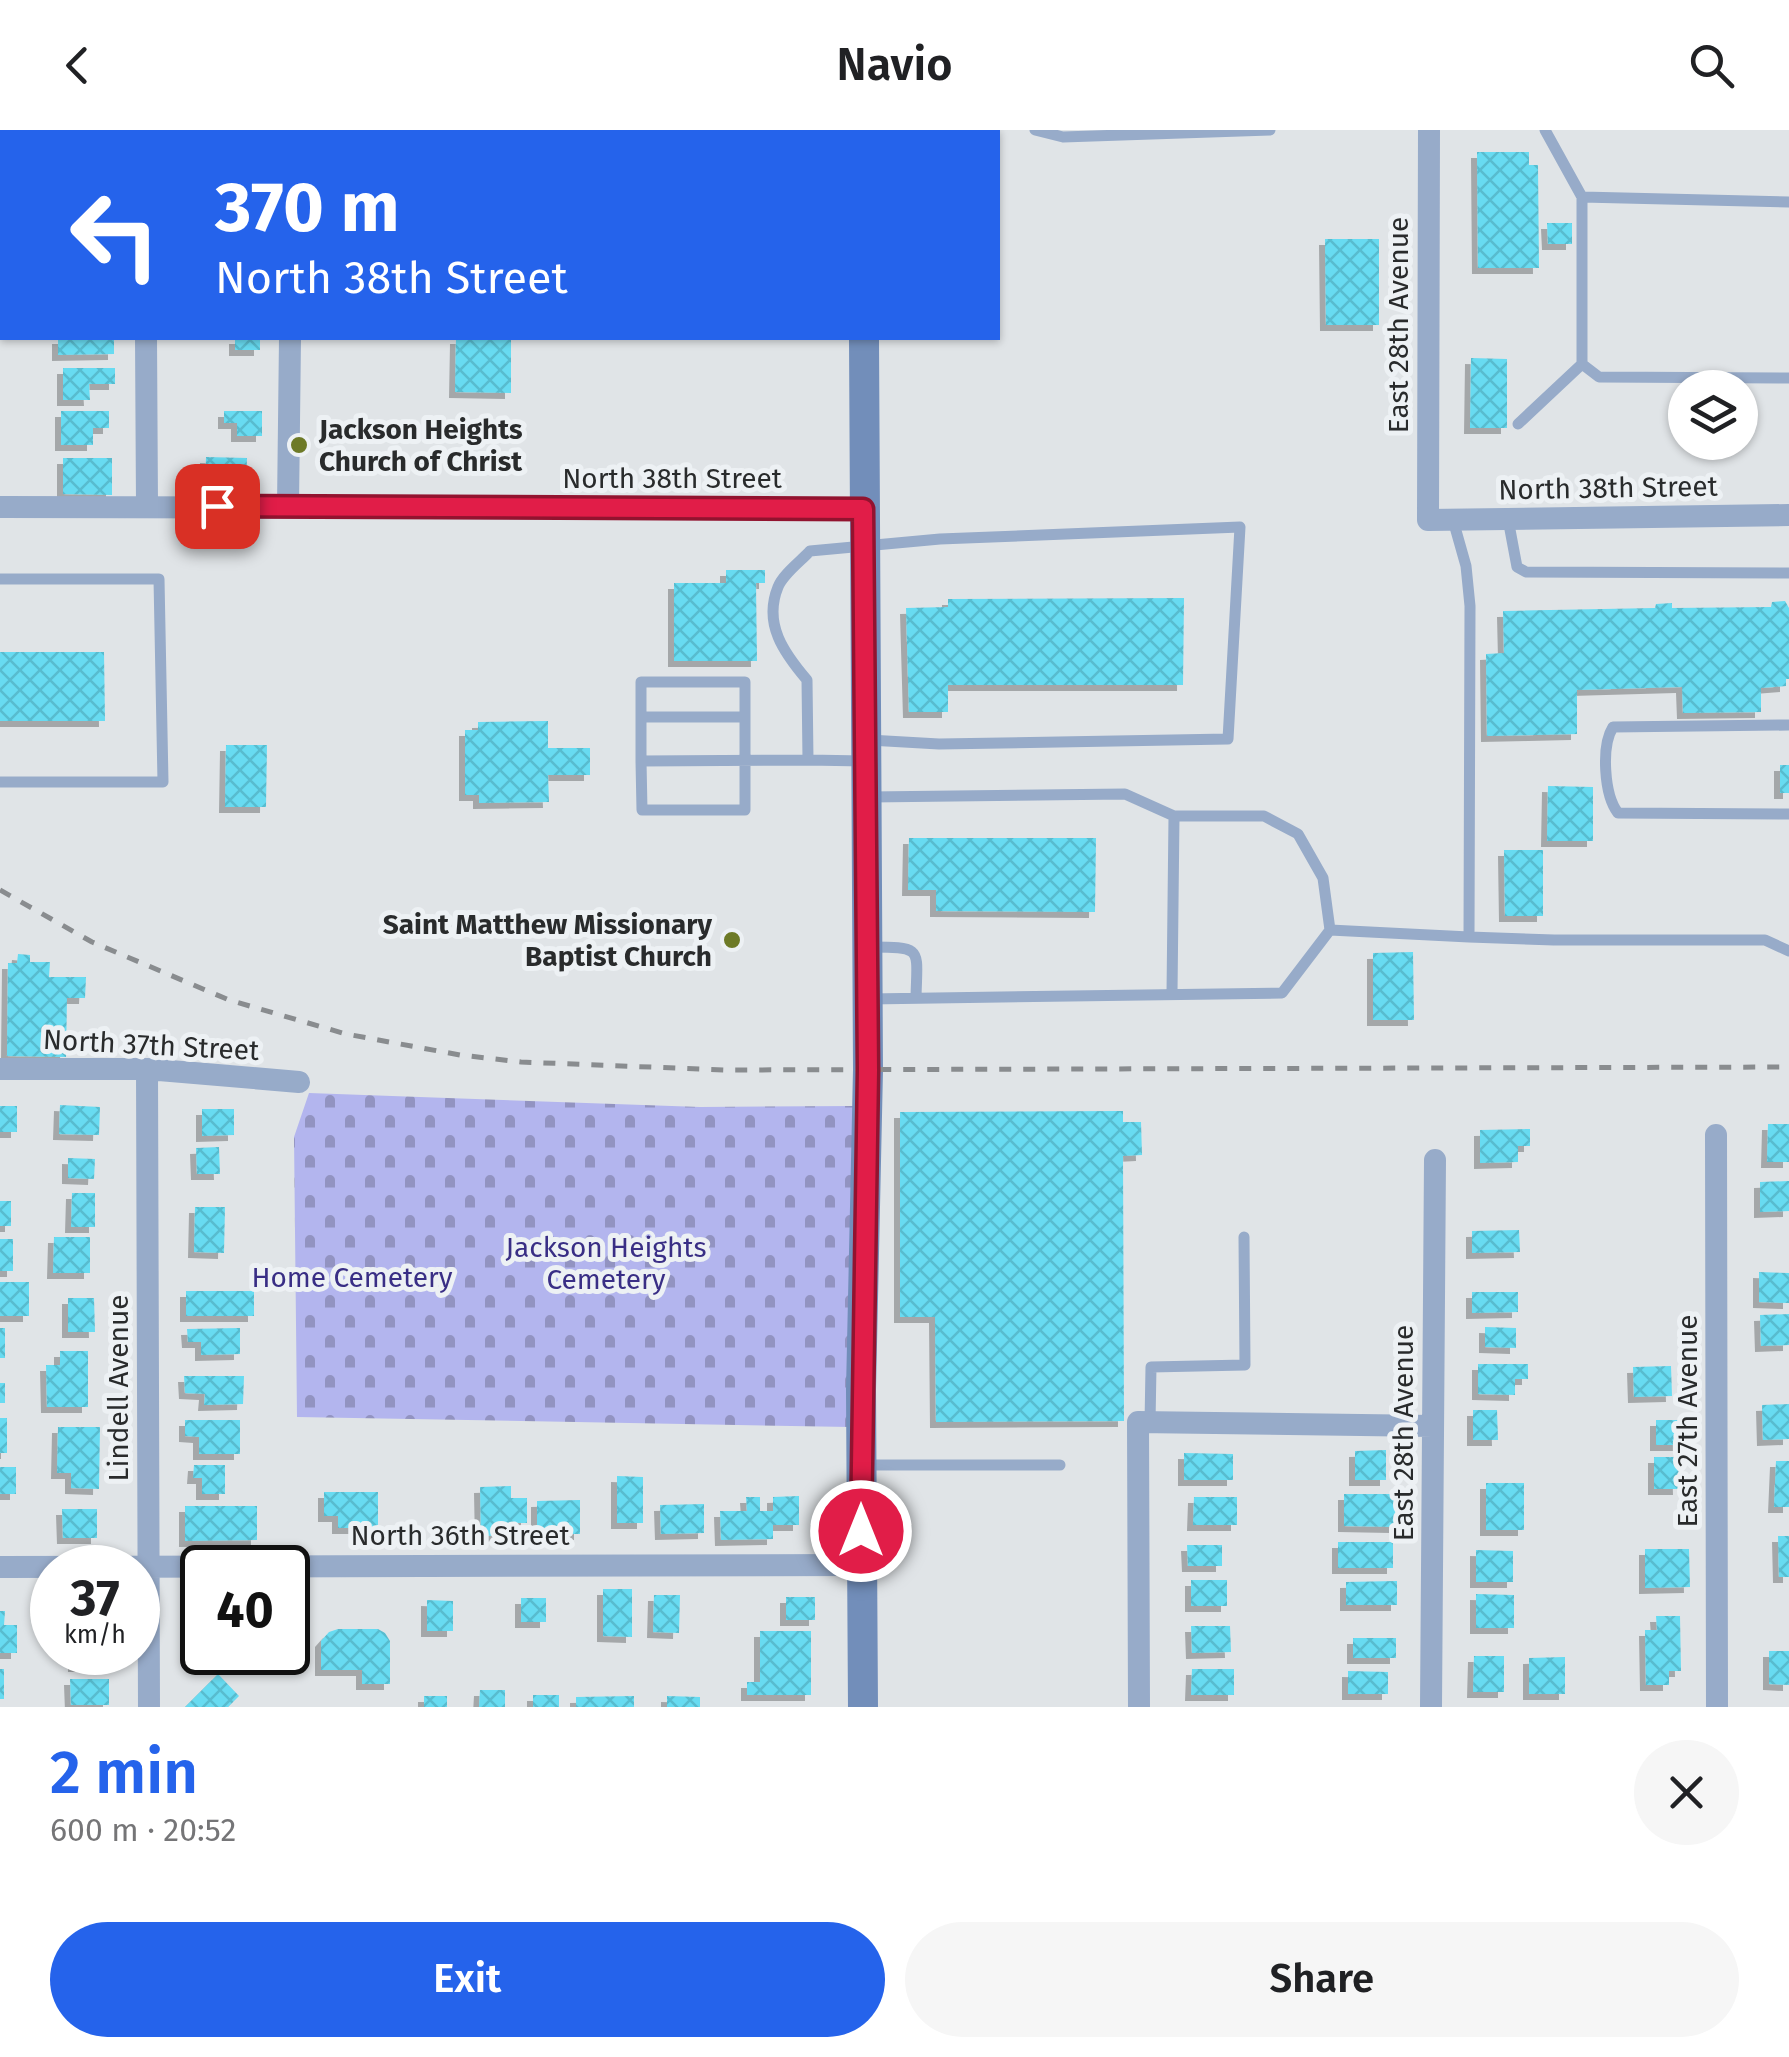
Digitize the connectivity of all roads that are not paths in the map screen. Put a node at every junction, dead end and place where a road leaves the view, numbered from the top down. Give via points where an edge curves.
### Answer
1 (1036, 130) edge
2 (1270, 130) edge
3 (1428, 130) edge
4 (1546, 130) edge
5 (1232, 131) edge
6 (1582, 197) junction
7 (1789, 202) edge
8 (146, 340) edge
9 (290, 340) edge
10 (864, 340) edge
11 (1582, 364) junction
12 (1789, 378) edge
13 (1518, 424) dead end
14 (146, 506) junction
15 (288, 506) junction
16 (0, 507) edge
17 (863, 509) junction
18 (1789, 516) edge
19 (1508, 519) junction
20 (1428, 520) joint
21 (1453, 520) junction
22 (863, 546) junction
23 (1789, 573) edge
24 (0, 579) edge
25 (642, 717) junction
26 (746, 717) junction
27 (1789, 725) edge
28 (864, 751) junction
29 (746, 760) junction
30 (808, 760) junction
31 (642, 761) junction
32 (0, 782) edge
33 (865, 797) junction
34 (1789, 814) edge
35 (1174, 816) junction
36 (1330, 930) junction
37 (1469, 936) junction
38 (866, 947) junction
39 (1789, 951) edge
40 (1172, 993) junction
41 (916, 998) junction
42 (867, 999) junction
43 (0, 1069) edge
44 (147, 1069) junction
45 (299, 1082) dead end
46 (1716, 1135) dead end
47 (1435, 1160) dead end
48 (1244, 1237) dead end
49 (1144, 1422) junction
50 (1433, 1426) junction
51 (861, 1465) junction
52 (1060, 1465) dead end
53 (149, 1545) edge
54 (861, 1565) junction
55 (160, 1566) edge
56 (0, 1567) edge
57 (30, 1567) edge
58 (149, 1675) edge
59 (149, 1707) edge
60 (863, 1707) edge
61 (1139, 1707) edge
62 (1431, 1707) edge
63 (1718, 1707) edge

1 - 5 lane via 1063,138
2 - 5 lane
3 - 20 street, East 28th Avenue
4 - 6 lane
6 - 7 lane
6 - 11 lane
8 - 14 street
9 - 15 street
10 - 17 street
11 - 12 lane via 1598,377
11 - 13 lane
14 - 15 street, North 38th Street
14 - 16 street, North 38th Street
15 - 17 street, North 38th Street
17 - 22 street
18 - 19 street, North 38th Street
19 - 21 street, North 38th Street
19 - 23 lane via 1516,567 1526,572
20 - 21 street, North 38th Street
21 - 37 lane via 1470,606
22 - 28 street
22 - 28 lane via 1240,527 1228,739
22 - 30 lane via 810,551 778,584 775,635 807,680
24 - 32 lane via 159,579 163,782
25 - 26 lane
25 - 26 lane via 642,682 746,682
25 - 31 lane
26 - 29 lane
27 - 34 lane via 1614,727 1606,738 1610,803 1618,812
28 - 30 lane
28 - 33 street
29 - 30 lane
29 - 31 lane
29 - 31 lane via 746,810 642,810
33 - 35 lane via 1125,794
33 - 38 street
35 - 36 lane via 1264,816 1298,834 1323,878
35 - 40 lane
36 - 37 lane
36 - 40 lane via 1282,993
37 - 39 lane via 1766,940
38 - 41 lane via 913,950
38 - 42 street
40 - 41 lane
41 - 42 lane
42 - 51 street
43 - 44 street, North 37th Street
44 - 45 street, North 37th Street
44 - 53 street, Lindell Avenue
46 - 63 street, East 27th Avenue
47 - 50 street, East 28th Avenue
48 - 49 lane via 1245,1365 1151,1366
49 - 50 street
49 - 61 street
50 - 62 street, East 28th Avenue
51 - 52 lane
51 - 54 street
54 - 55 street, North 36th Street
54 - 60 street
56 - 57 street, North 36th Street
58 - 59 street, Lindell Avenue

